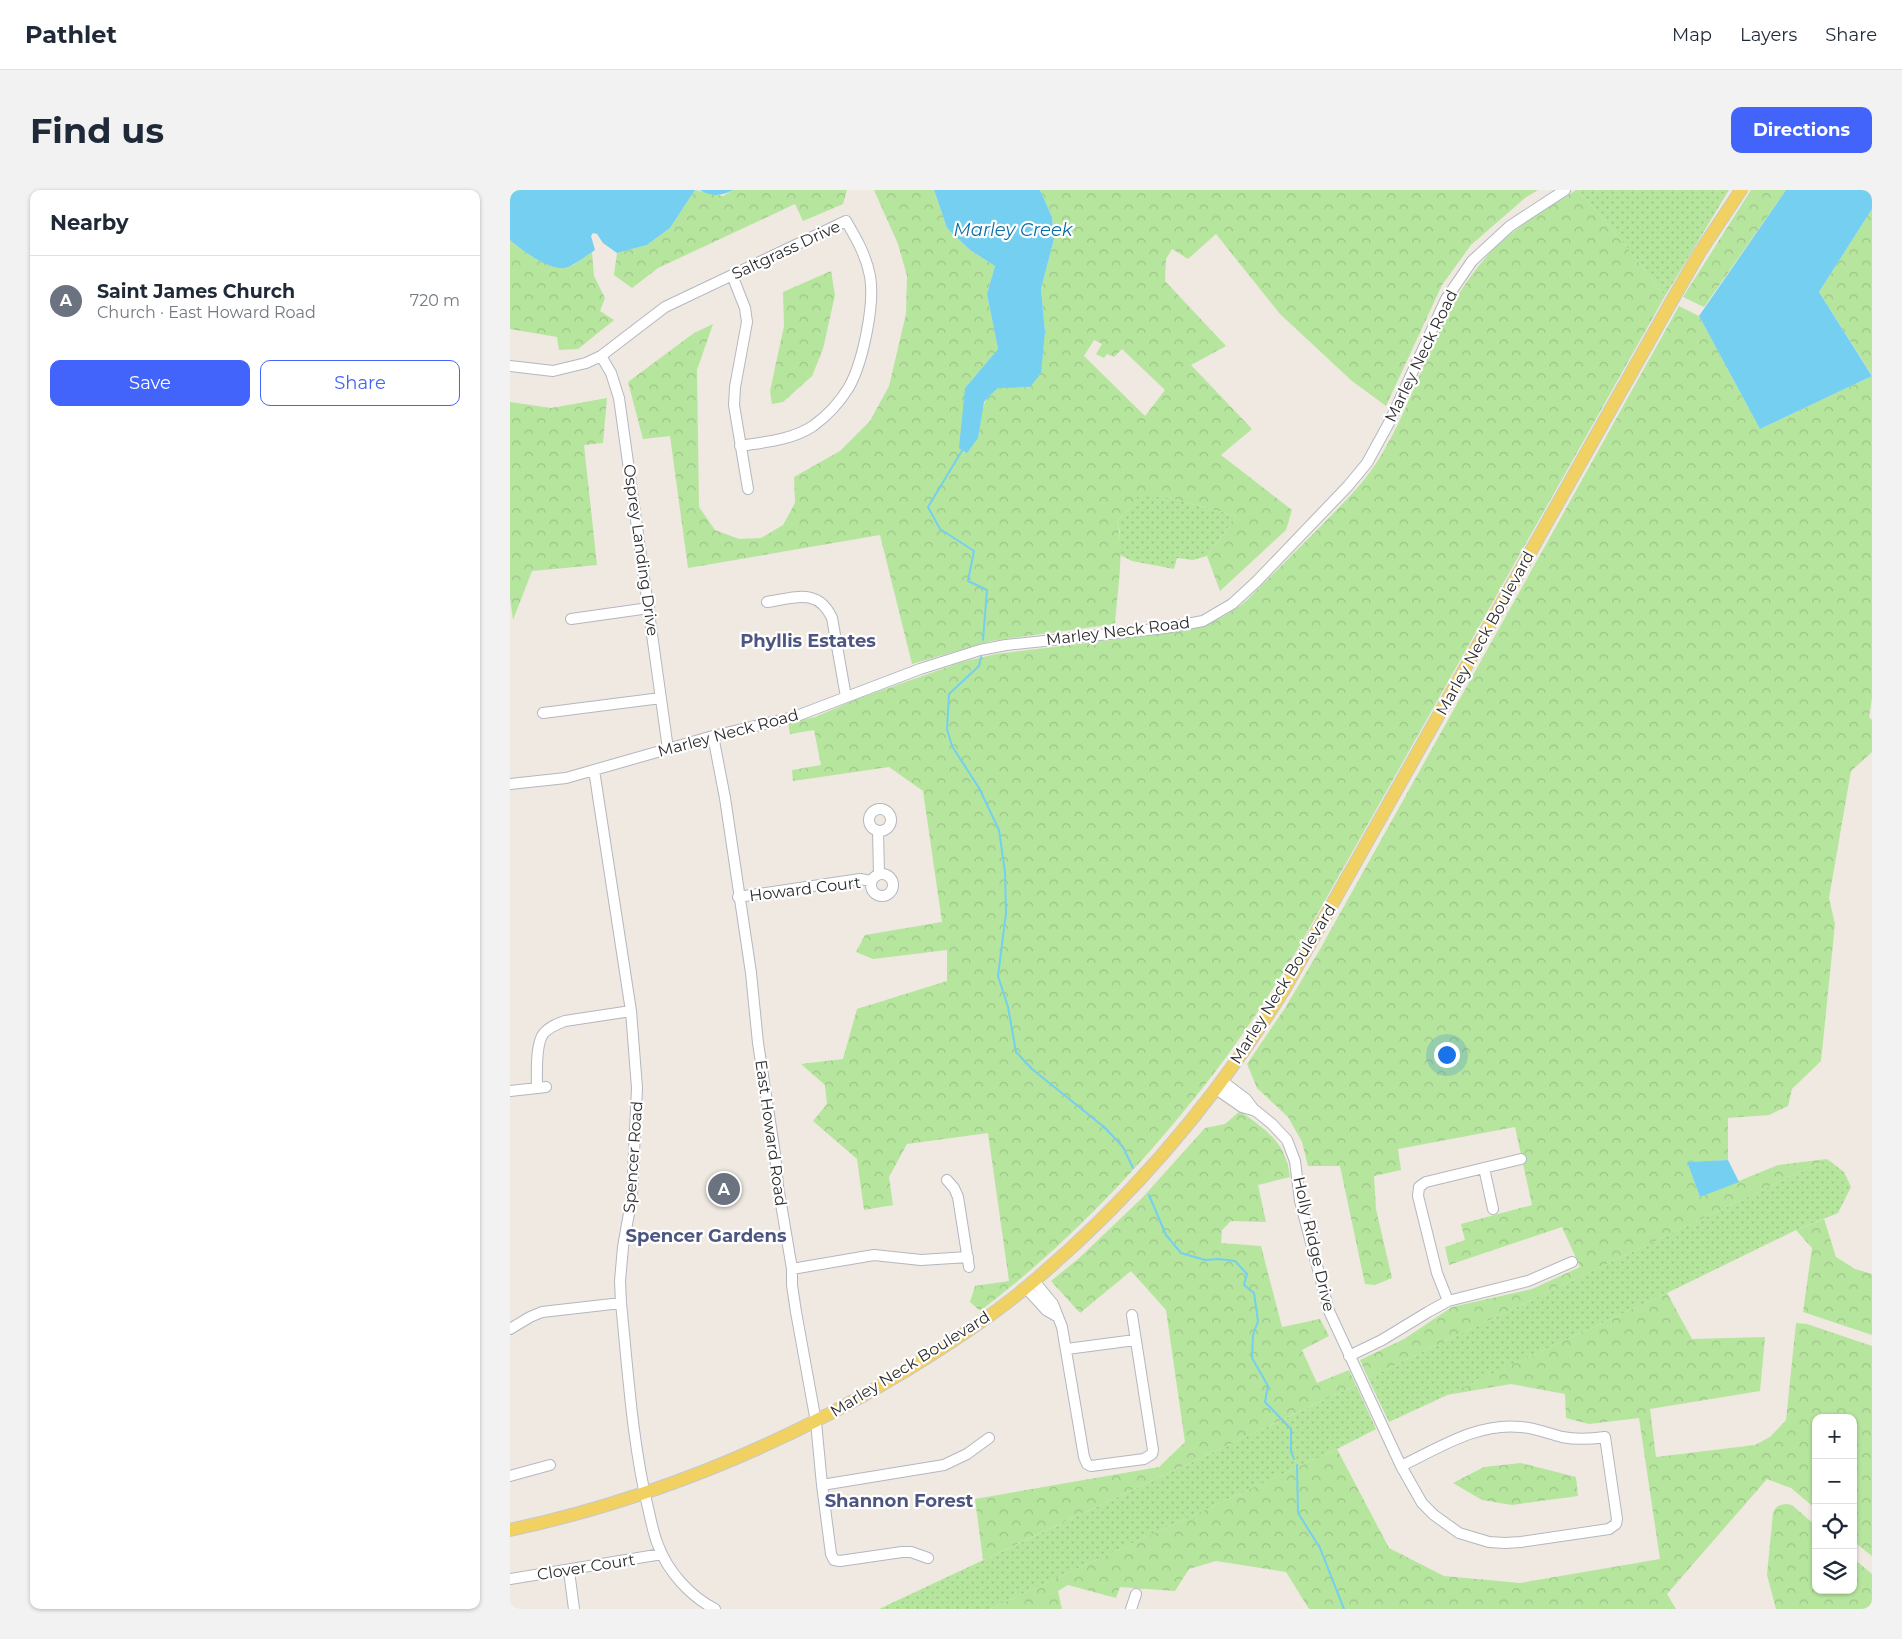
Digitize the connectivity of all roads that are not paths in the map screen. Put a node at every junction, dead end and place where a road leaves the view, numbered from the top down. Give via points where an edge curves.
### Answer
1 (1565, 190) edge
2 (1741, 190) edge
3 (732, 275) junction
4 (600, 356) junction
5 (510, 366) edge
6 (740, 446) junction
7 (748, 489) dead end
8 (767, 602) dead end
9 (649, 608) junction
10 (571, 618) dead end
11 (846, 697) junction
12 (661, 698) junction
13 (543, 713) dead end
14 (713, 736) junction
15 (668, 749) junction
16 (594, 770) junction
17 (510, 784) edge
18 (878, 831) dead end
19 (738, 897) junction
20 (631, 1011) junction
21 (1219, 1085) junction
22 (510, 1091) edge
23 (1521, 1159) dead end
24 (1484, 1168) junction
25 (947, 1180) dead end
26 (1493, 1209) dead end
27 (1572, 1262) dead end
28 (792, 1269) junction
29 (1030, 1284) junction
30 (1448, 1302) junction
31 (621, 1303) junction
32 (1132, 1315) dead end
33 (510, 1330) edge
34 (1135, 1340) junction
35 (1066, 1349) junction
36 (1349, 1356) junction
37 (816, 1422) junction
38 (988, 1438) dead end
39 (550, 1466) dead end
40 (1401, 1466) junction
41 (510, 1476) edge
42 (822, 1485) junction
43 (645, 1494) junction
44 (510, 1530) edge
45 (662, 1554) junction
46 (928, 1558) dead end
47 (569, 1571) junction
48 (510, 1579) edge
49 (1136, 1594) dead end
50 (574, 1609) edge
51 (716, 1609) edge
52 (1131, 1609) edge

1 - 11 street, Marley Neck Road via 1510,226 1472,261 1446,299 1367,463 1232,604 1203,621 1165,628 980,650
2 - 21 main road, Marley Neck Boulevard via 1674,297 1303,956 1265,1020
3 - 4 street, Saltgrass Drive via 665,307
3 - 6 street via 747,322 735,387 734,405
3 - 6 street, Saltgrass Drive via 846,221 866,259 872,293 856,370 849,387 827,415 796,434
4 - 5 street, Saltgrass Drive via 553,371
4 - 9 street, Osprey Landing Drive via 611,373 619,398
6 - 7 street
8 - 11 street via 812,597 828,610
9 - 10 street
9 - 12 street, Osprey Landing Drive
11 - 14 street, Marley Neck Road via 794,717
12 - 13 street
12 - 15 street, Osprey Landing Drive
14 - 15 street, Marley Neck Road
14 - 19 street, East Howard Road
15 - 16 street, Marley Neck Road
16 - 17 street, Marley Neck Road via 566,778
16 - 20 street, Spencer Road
18 - 19 street, Howard Court via 875,878
19 - 28 street, East Howard Road
20 - 22 street via 556,1024 542,1034 538,1050 542,1088
20 - 31 street, Spencer Road via 638,1088 632,1196 620,1281
21 - 29 main road, Marley Neck Boulevard via 1157,1162 1100,1221
21 - 36 street, Holly Ridge Drive via 1242,1106 1256,1111 1280,1131 1292,1150 1300,1201 1323,1293
23 - 24 street
24 - 26 street
24 - 30 street via 1426,1182 1418,1192 1437,1273
25 - 28 street via 958,1198 969,1262 874,1255
27 - 30 street via 1528,1281
28 - 37 street, East Howard Road via 796,1312
29 - 35 street via 1053,1304
29 - 37 main road, Marley Neck Boulevard via 935,1353
30 - 36 street
31 - 33 street via 542,1312
31 - 43 street, Spencer Road via 634,1428
32 - 34 street
34 - 35 street
34 - 35 street via 1152,1454 1144,1459 1096,1466 1088,1464 1084,1457
36 - 40 street, Holly Ridge Drive
37 - 42 street, East Howard Road
37 - 43 main road, Marley Neck Boulevard via 736,1459
38 - 42 street via 967,1454 944,1465
39 - 41 street
40 - 40 street, Holly Ridge Drive via 1418,1497 1434,1515 1459,1533 1474,1538 1521,1542 1609,1529 1616,1524 1605,1437 1574,1439 1522,1427 1502,1426 1466,1435
42 - 46 street, East Howard Road via 834,1560 902,1552
43 - 44 main road, Marley Neck Boulevard
43 - 45 street, Spencer Road
45 - 47 street, Clover Court
45 - 51 street, Spencer Road via 689,1591
47 - 48 street, Clover Court
47 - 50 street
49 - 52 street

